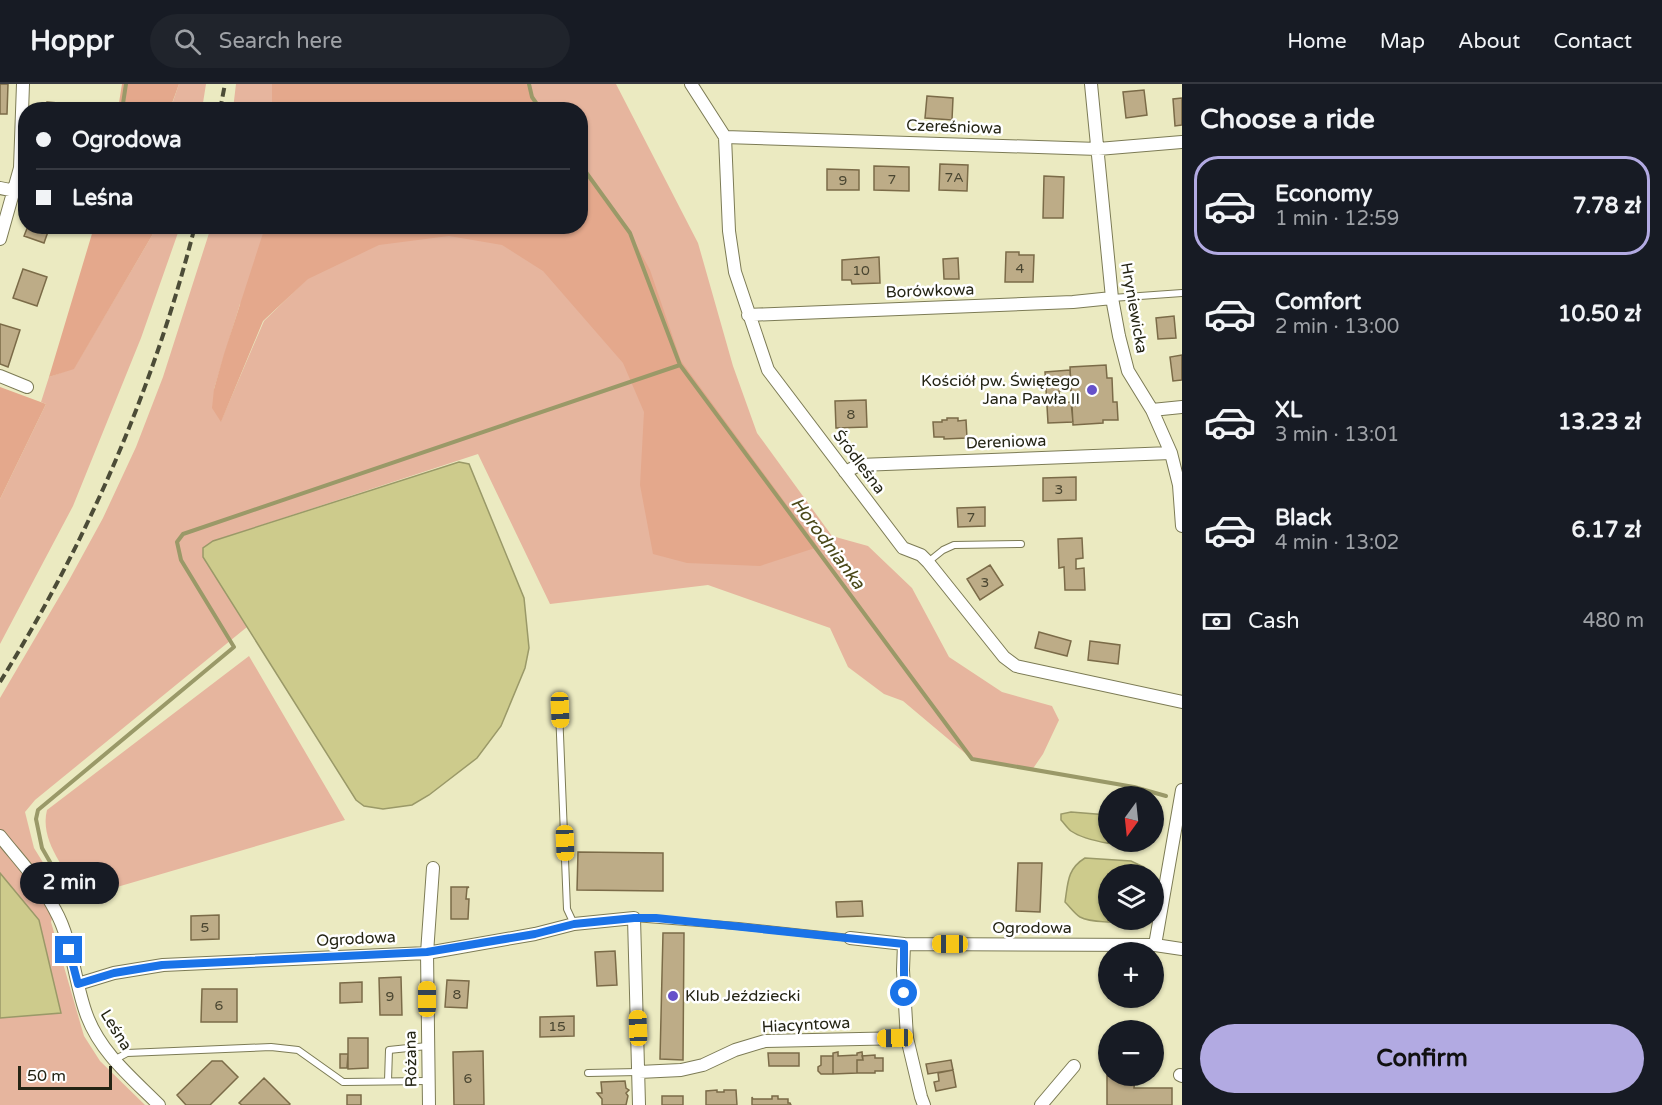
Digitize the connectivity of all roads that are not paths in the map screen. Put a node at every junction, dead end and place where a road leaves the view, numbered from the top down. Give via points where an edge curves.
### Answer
1 (23, 84) edge
2 (691, 84) edge
3 (1091, 84) edge
4 (22, 102) edge
5 (725, 137) junction
6 (1182, 142) edge
7 (1098, 149) junction
8 (18, 177) edge
9 (0, 188) edge
10 (15, 190) junction
11 (0, 239) edge
12 (1182, 293) edge
13 (1112, 298) junction
14 (748, 315) junction
15 (0, 376) edge
16 (27, 387) dead end
17 (1182, 407) edge
18 (1152, 410) junction
19 (1171, 453) junction
20 (845, 472) junction
21 (1182, 526) edge
22 (1021, 544) dead end
23 (928, 562) junction
24 (1182, 702) edge
25 (560, 710) dead end
26 (1182, 790) edge
27 (0, 836) edge
28 (432, 868) dead end
29 (634, 918) junction
30 (574, 924) junction
31 (850, 938) joint
32 (1156, 942) edge
33 (904, 944) junction
34 (1098, 945) edge
35 (1164, 946) edge
36 (1182, 949) edge
37 (427, 952) junction
38 (78, 984) junction
39 (907, 1038) junction
40 (427, 1046) junction
41 (114, 1060) junction
42 (1074, 1066) dead end
43 (588, 1072) dead end
44 (639, 1072) junction
45 (388, 1081) junction
46 (428, 1081) junction
47 (159, 1105) edge
48 (429, 1105) edge
49 (639, 1105) edge
50 (924, 1105) edge
51 (1041, 1105) edge

1 - 4 street
2 - 5 street
3 - 7 street, Hryniewicka
5 - 7 street, Czereśniowa
5 - 14 street, Śródleśna via 729,231 735,272
6 - 7 street, Czereśniowa
7 - 13 street, Hryniewicka
8 - 10 street
9 - 10 street
10 - 11 street
12 - 13 lane
13 - 14 street, Borówkowa
13 - 18 street, Hryniewicka via 1128,371
14 - 20 street, Śródleśna via 768,370
15 - 16 street
17 - 18 street
18 - 19 street, Hryniewicka
19 - 20 street, Dereniowa via 859,465
19 - 21 street, Hryniewicka via 1179,485
20 - 23 street, Śródleśna via 903,548
22 - 23 lane via 954,545
23 - 24 street, Śródleśna via 1004,657 1016,666
25 - 30 lane via 567,909
26 - 32 street
27 - 38 street, Leśna via 56,910
28 - 37 street, Różana
29 - 30 street, Ogrodowa
29 - 31 lane
29 - 44 street
30 - 37 street, Ogrodowa
31 - 33 street, Ogrodowa
33 - 34 street, Ogrodowa
33 - 39 street
35 - 36 street, Ogrodowa
37 - 38 street, Ogrodowa via 162,965
37 - 40 street, Różana
38 - 41 street, Leśna via 93,1031
39 - 44 street, Hiacyntowa via 765,1041 703,1065
39 - 50 street
40 - 45 lane via 389,1050
40 - 46 street, Różana
41 - 45 lane via 127,1053 271,1047 298,1050 343,1082
41 - 47 street, Leśna
42 - 51 street
43 - 44 lane
44 - 49 street
45 - 46 lane
46 - 48 street, Różana

